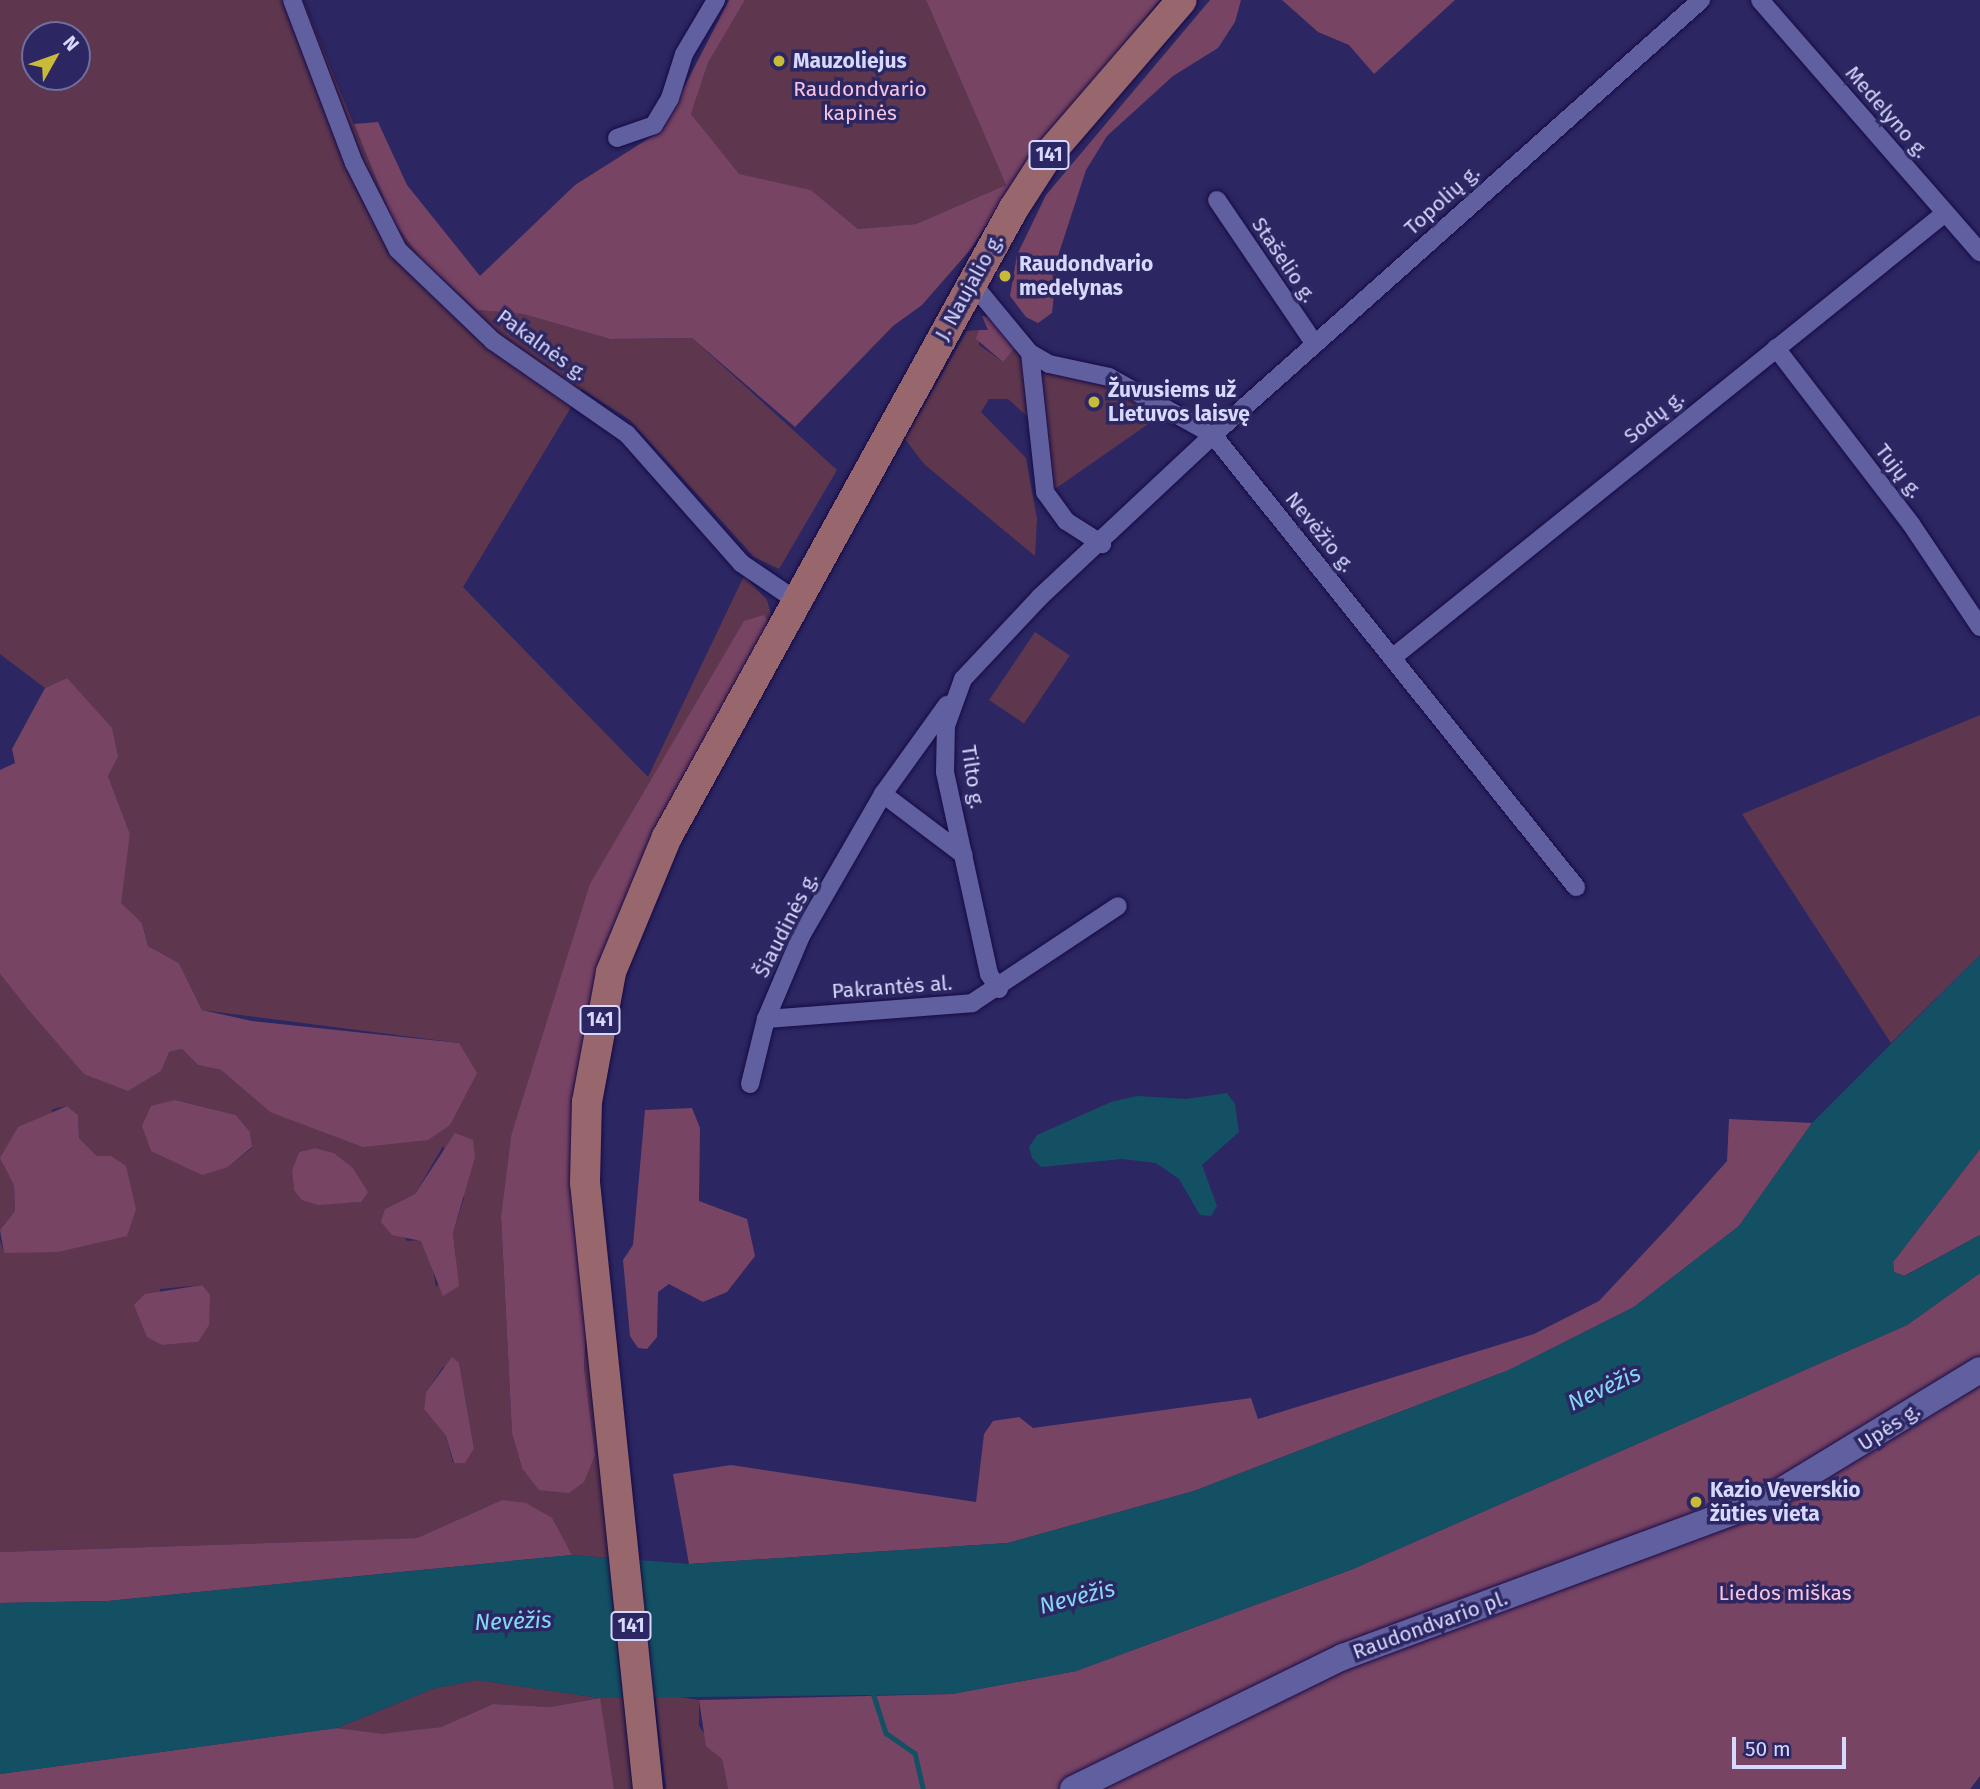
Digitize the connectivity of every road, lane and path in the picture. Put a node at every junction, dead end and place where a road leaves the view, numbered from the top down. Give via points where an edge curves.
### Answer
1 (292, 0) edge
2 (1182, 0) edge
3 (1702, 0) edge
4 (1760, 0) edge
5 (712, 1) edge
6 (617, 138) dead end
7 (1217, 200) dead end
8 (1945, 214) junction
9 (1980, 252) edge
10 (971, 283) junction
11 (1315, 344) junction
12 (1776, 348) junction
13 (1030, 353) junction
14 (1213, 435) junction
15 (1102, 544) junction
16 (797, 601) junction
17 (1980, 626) edge
18 (1392, 658) junction
19 (951, 699) junction
20 (883, 794) junction
21 (964, 855) junction
22 (1576, 887) dead end
23 (1118, 906) dead end
24 (999, 989) junction
25 (766, 1019) junction
26 (750, 1084) dead end
27 (1980, 1370) edge
28 (1798, 1485) joint
29 (646, 1779) edge
30 (1073, 1789) edge

1 - 16 street, Pakalnės g. via 354,163 398,250 493,341 627,434 741,563
2 - 10 main road, J. Naujalio g. / 141 via 1049,154
3 - 11 street, Topolių g.
4 - 8 street, Medelyno g.
5 - 6 street via 654,125
7 - 11 street, Stašelio g.
8 - 9 street, Medelyno g.
8 - 12 street, Sodų g.
10 - 13 street, Nevėžio g.
10 - 16 main road, J. Naujalio g. / 141
11 - 14 street, Topolių g.
12 - 17 street, Tujų g. via 1911,524
12 - 18 street, Sodų g.
13 - 14 street, Nevėžio g. via 1049,364 1109,377
13 - 15 street via 1045,492 1066,521
14 - 15 street, Tilto g.
14 - 18 street, Nevėžio g.
15 - 19 street, Tilto g. via 975,662
16 - 29 main road, 141 via 646,879 601,1013 587,1102 585,1182
18 - 22 street, Nevėžio g.
19 - 20 street, Šiaudinės g.
19 - 21 street, Tilto g. via 946,772
20 - 21 street
20 - 25 street, Šiaudinės g. via 801,936
21 - 24 street, Tilto g. via 989,974
23 - 24 street, Pakrantės al.
24 - 25 street, Pakrantės al. via 972,1003
25 - 26 street, Šiaudinės g.
27 - 28 main road, Upės g.
28 - 30 main road, Raudondvario pl. via 1343,1657

